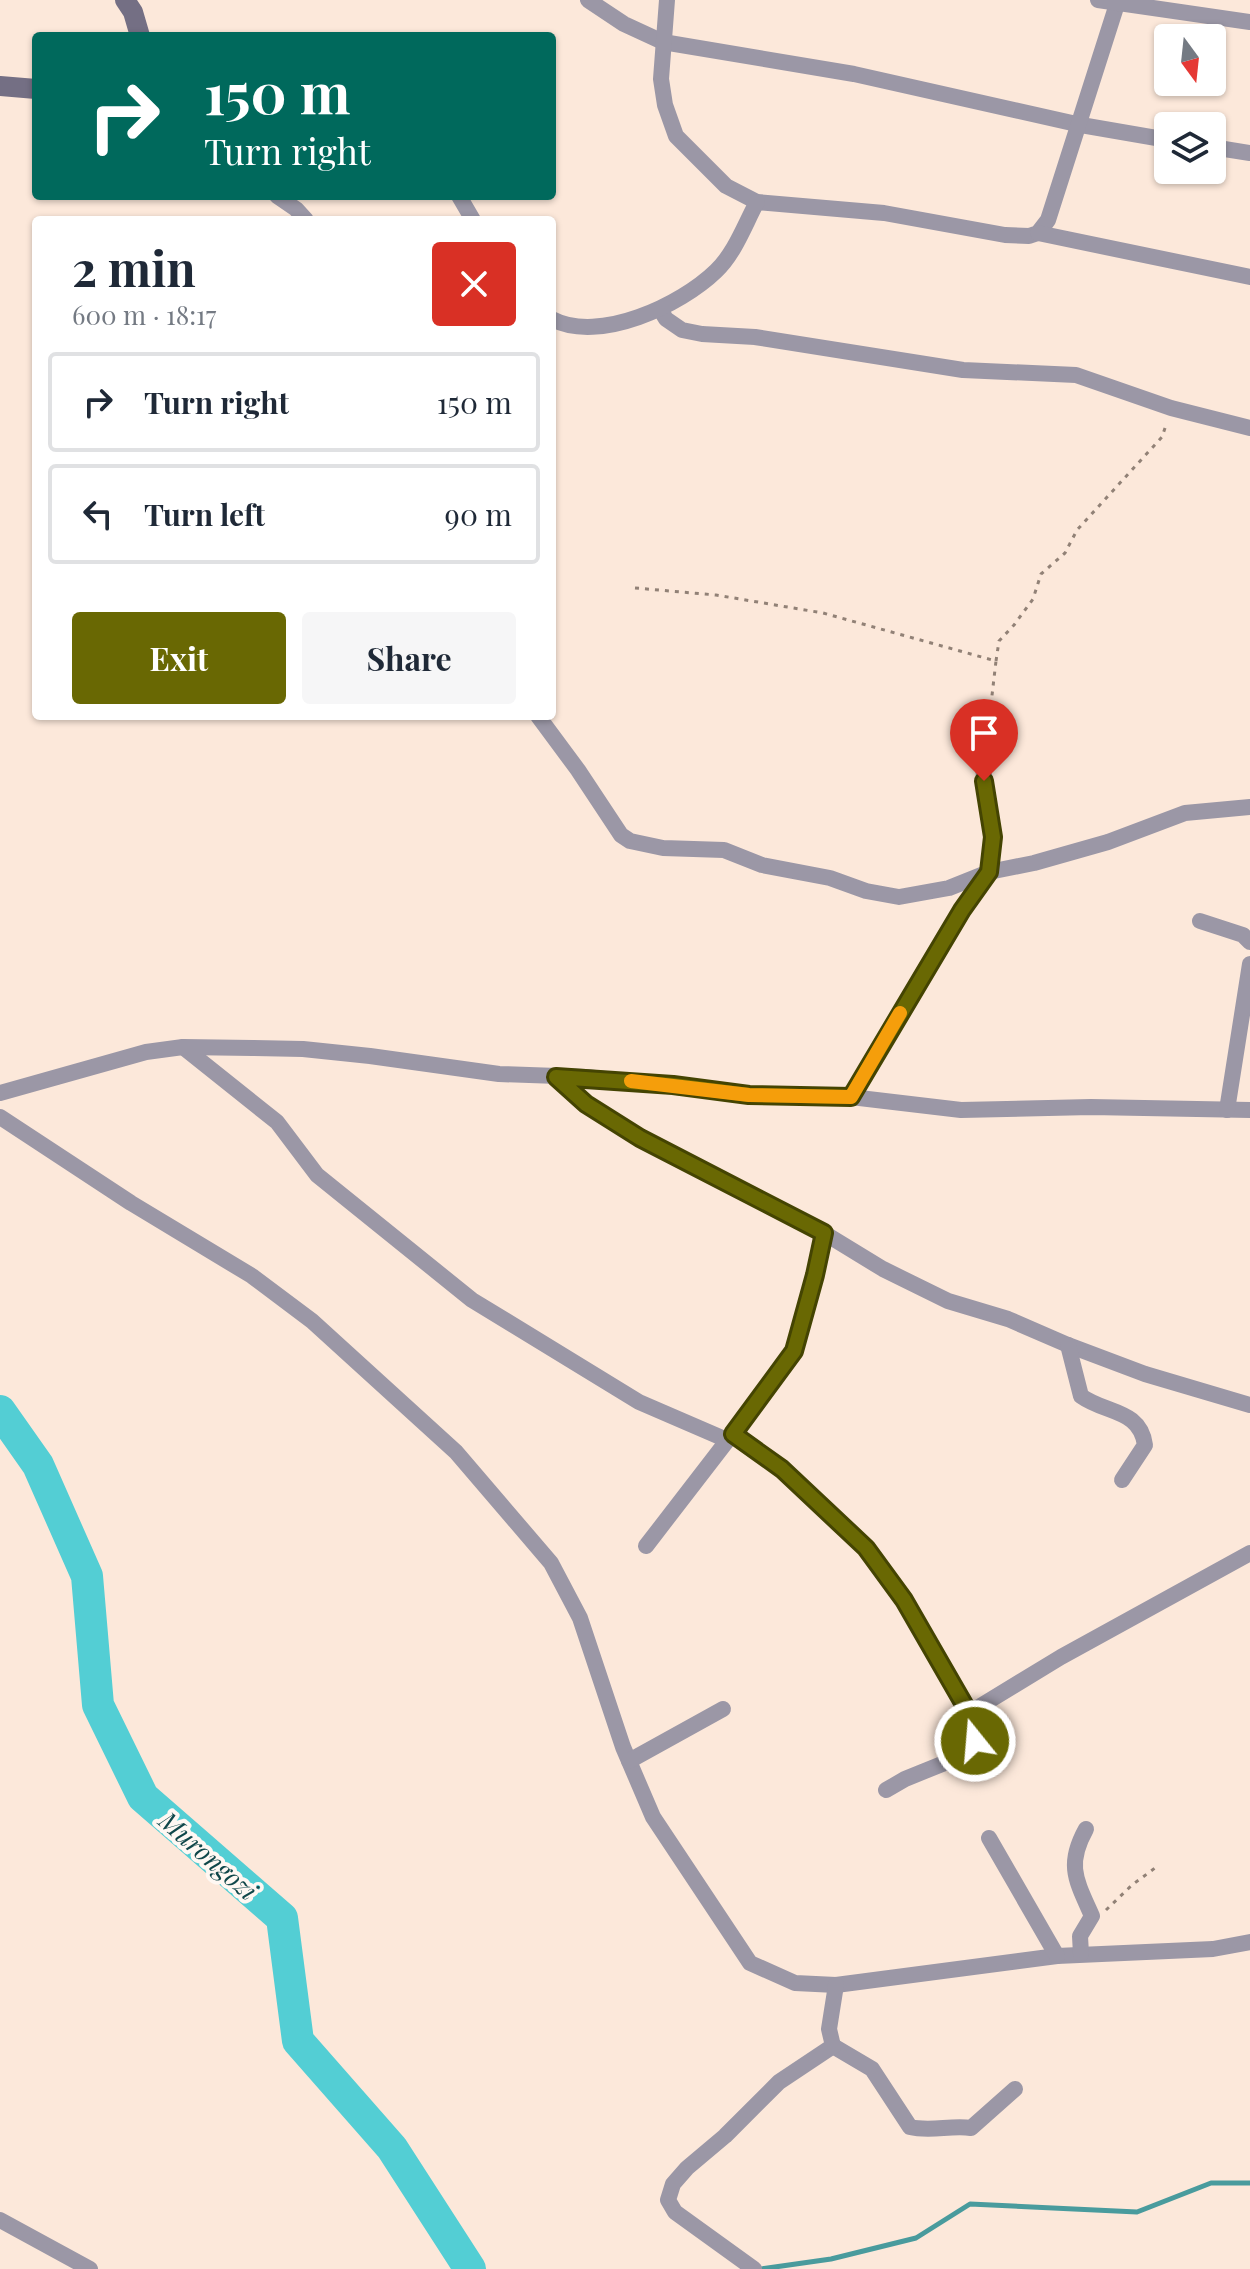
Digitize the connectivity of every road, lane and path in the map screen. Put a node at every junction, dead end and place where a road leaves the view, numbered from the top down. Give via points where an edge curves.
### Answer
1 (125, 0) edge
2 (588, 0) edge
3 (667, 0) edge
4 (1098, 0) edge
5 (1117, 4) junction
6 (1250, 22) edge
7 (139, 32) edge
8 (663, 42) junction
9 (0, 86) edge
10 (32, 89) edge
11 (1081, 125) junction
12 (1154, 138) edge
13 (1226, 149) edge
14 (1250, 153) edge
15 (283, 200) edge
16 (757, 202) junction
17 (302, 216) edge
18 (1038, 233) junction
19 (1250, 277) edge
20 (660, 309) junction
21 (556, 321) edge
22 (1171, 408) junction
23 (1250, 428) edge
24 (635, 588) dead end
25 (996, 661) junction
26 (541, 720) edge
27 (987, 720) joint
28 (1250, 807) edge
29 (989, 872) junction
30 (1200, 921) dead end
31 (1250, 942) edge
32 (1250, 964) edge
33 (183, 1047) junction
34 (556, 1077) junction
35 (0, 1093) edge
36 (851, 1097) junction
37 (1227, 1110) junction
38 (1250, 1110) edge
39 (0, 1117) edge
40 (824, 1233) junction
41 (1068, 1345) junction
42 (1250, 1405) edge
43 (730, 1437) junction
44 (1122, 1480) dead end
45 (646, 1546) dead end
46 (1250, 1553) edge
47 (723, 1709) dead end
48 (969, 1713) junction
49 (629, 1761) junction
50 (886, 1790) dead end
51 (1086, 1829) dead end
52 (989, 1838) dead end
53 (1155, 1868) dead end
54 (1092, 1916) junction
55 (1250, 1942) edge
56 (1081, 1954) junction
57 (1057, 1956) junction
58 (836, 1985) junction
59 (833, 2046) junction
60 (1015, 2089) dead end
61 (0, 2220) edge
62 (90, 2269) edge
63 (754, 2269) edge

1 - 7 main road
2 - 8 street
3 - 8 street
4 - 5 street
5 - 6 street
5 - 11 street
8 - 11 street via 854,74
8 - 16 street via 661,79 676,136 726,186
9 - 10 main road
11 - 12 street
11 - 18 street via 1048,220
13 - 14 street
15 - 17 street
16 - 18 street via 884,213 1005,235
16 - 20 street via 726,260
18 - 19 street
20 - 21 street via 604,325
20 - 22 street via 682,330 963,370 1076,375
22 - 23 street
22 - 25 path via 1162,437 1077,530 1065,553 1041,574 1033,599 999,641
24 - 25 path via 823,613
25 - 27 path
26 - 29 street via 630,841 724,850 762,865 899,897 949,888
27 - 29 street via 981,755 993,837
28 - 29 street via 1185,813 1108,842
29 - 36 street
30 - 31 street
32 - 37 street
33 - 34 street via 303,1049
33 - 35 street
33 - 43 street via 277,1122 317,1175 472,1300 639,1402
34 - 36 street via 749,1095
34 - 40 street via 586,1104 640,1138
36 - 37 street via 961,1110
37 - 38 street
39 - 49 street via 252,1276 312,1321 456,1452 551,1563 580,1618
40 - 41 street via 948,1301
40 - 43 street via 794,1351
41 - 42 street
41 - 44 street via 1081,1396 1134,1419 1143,1431 1145,1445
43 - 45 street
43 - 48 street via 782,1469 866,1548 904,1600
46 - 48 street
47 - 49 street
48 - 50 street via 975,1741 957,1758
49 - 58 street via 653,1817 750,1963 795,1983
51 - 54 street via 1073,1864
52 - 57 street
53 - 54 path via 1107,1910
54 - 56 street via 1080,1936
55 - 56 street via 1213,1949
56 - 57 street
57 - 58 street
58 - 59 street via 829,2029
59 - 60 street via 872,2069 910,2127 971,2128
59 - 63 street via 779,2082 673,2184 668,2200 675,2212
61 - 62 street

